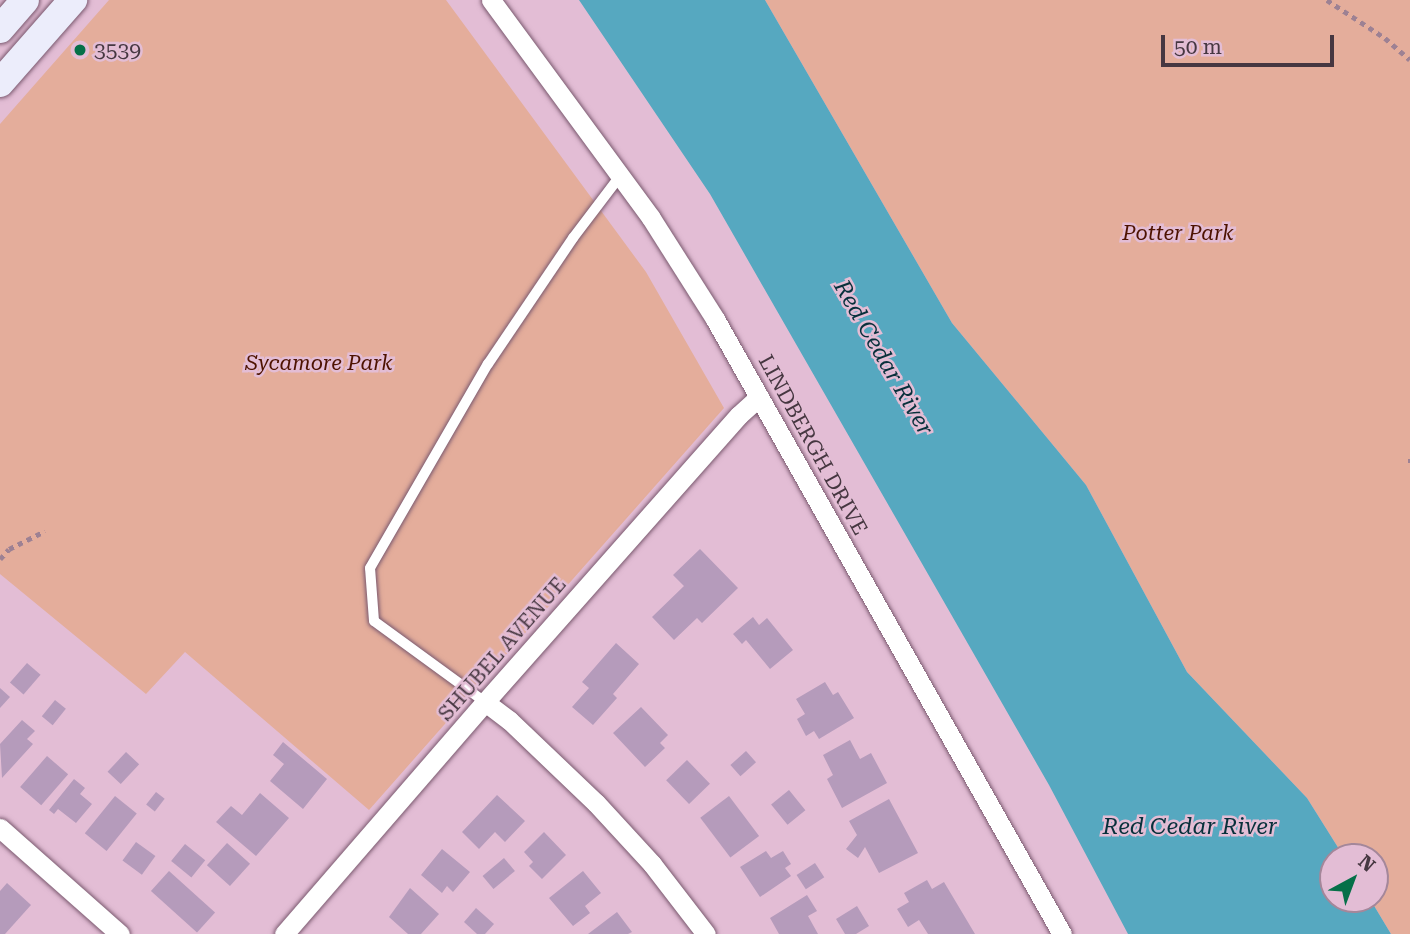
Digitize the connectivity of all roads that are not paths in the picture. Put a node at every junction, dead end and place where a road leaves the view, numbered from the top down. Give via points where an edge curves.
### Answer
1 (25, 0) edge
2 (73, 0) edge
3 (491, 0) edge
4 (0, 29) edge
5 (0, 83) edge
6 (621, 176) junction
7 (759, 397) junction
8 (485, 702) junction
9 (0, 828) edge
10 (120, 934) edge
11 (284, 934) edge
12 (705, 934) edge
13 (1062, 934) edge

1 - 4 main road
2 - 5 main road
3 - 6 street, LINDBERGH DRIVE
6 - 7 street, LINDBERGH DRIVE via 715,319
6 - 8 lane via 488,364 370,568 374,621
7 - 8 street, SHUBEL AVENUE
7 - 13 street, LINDBERGH DRIVE
8 - 11 street, SHUBEL AVENUE
8 - 12 street via 596,803 652,864
9 - 10 street

